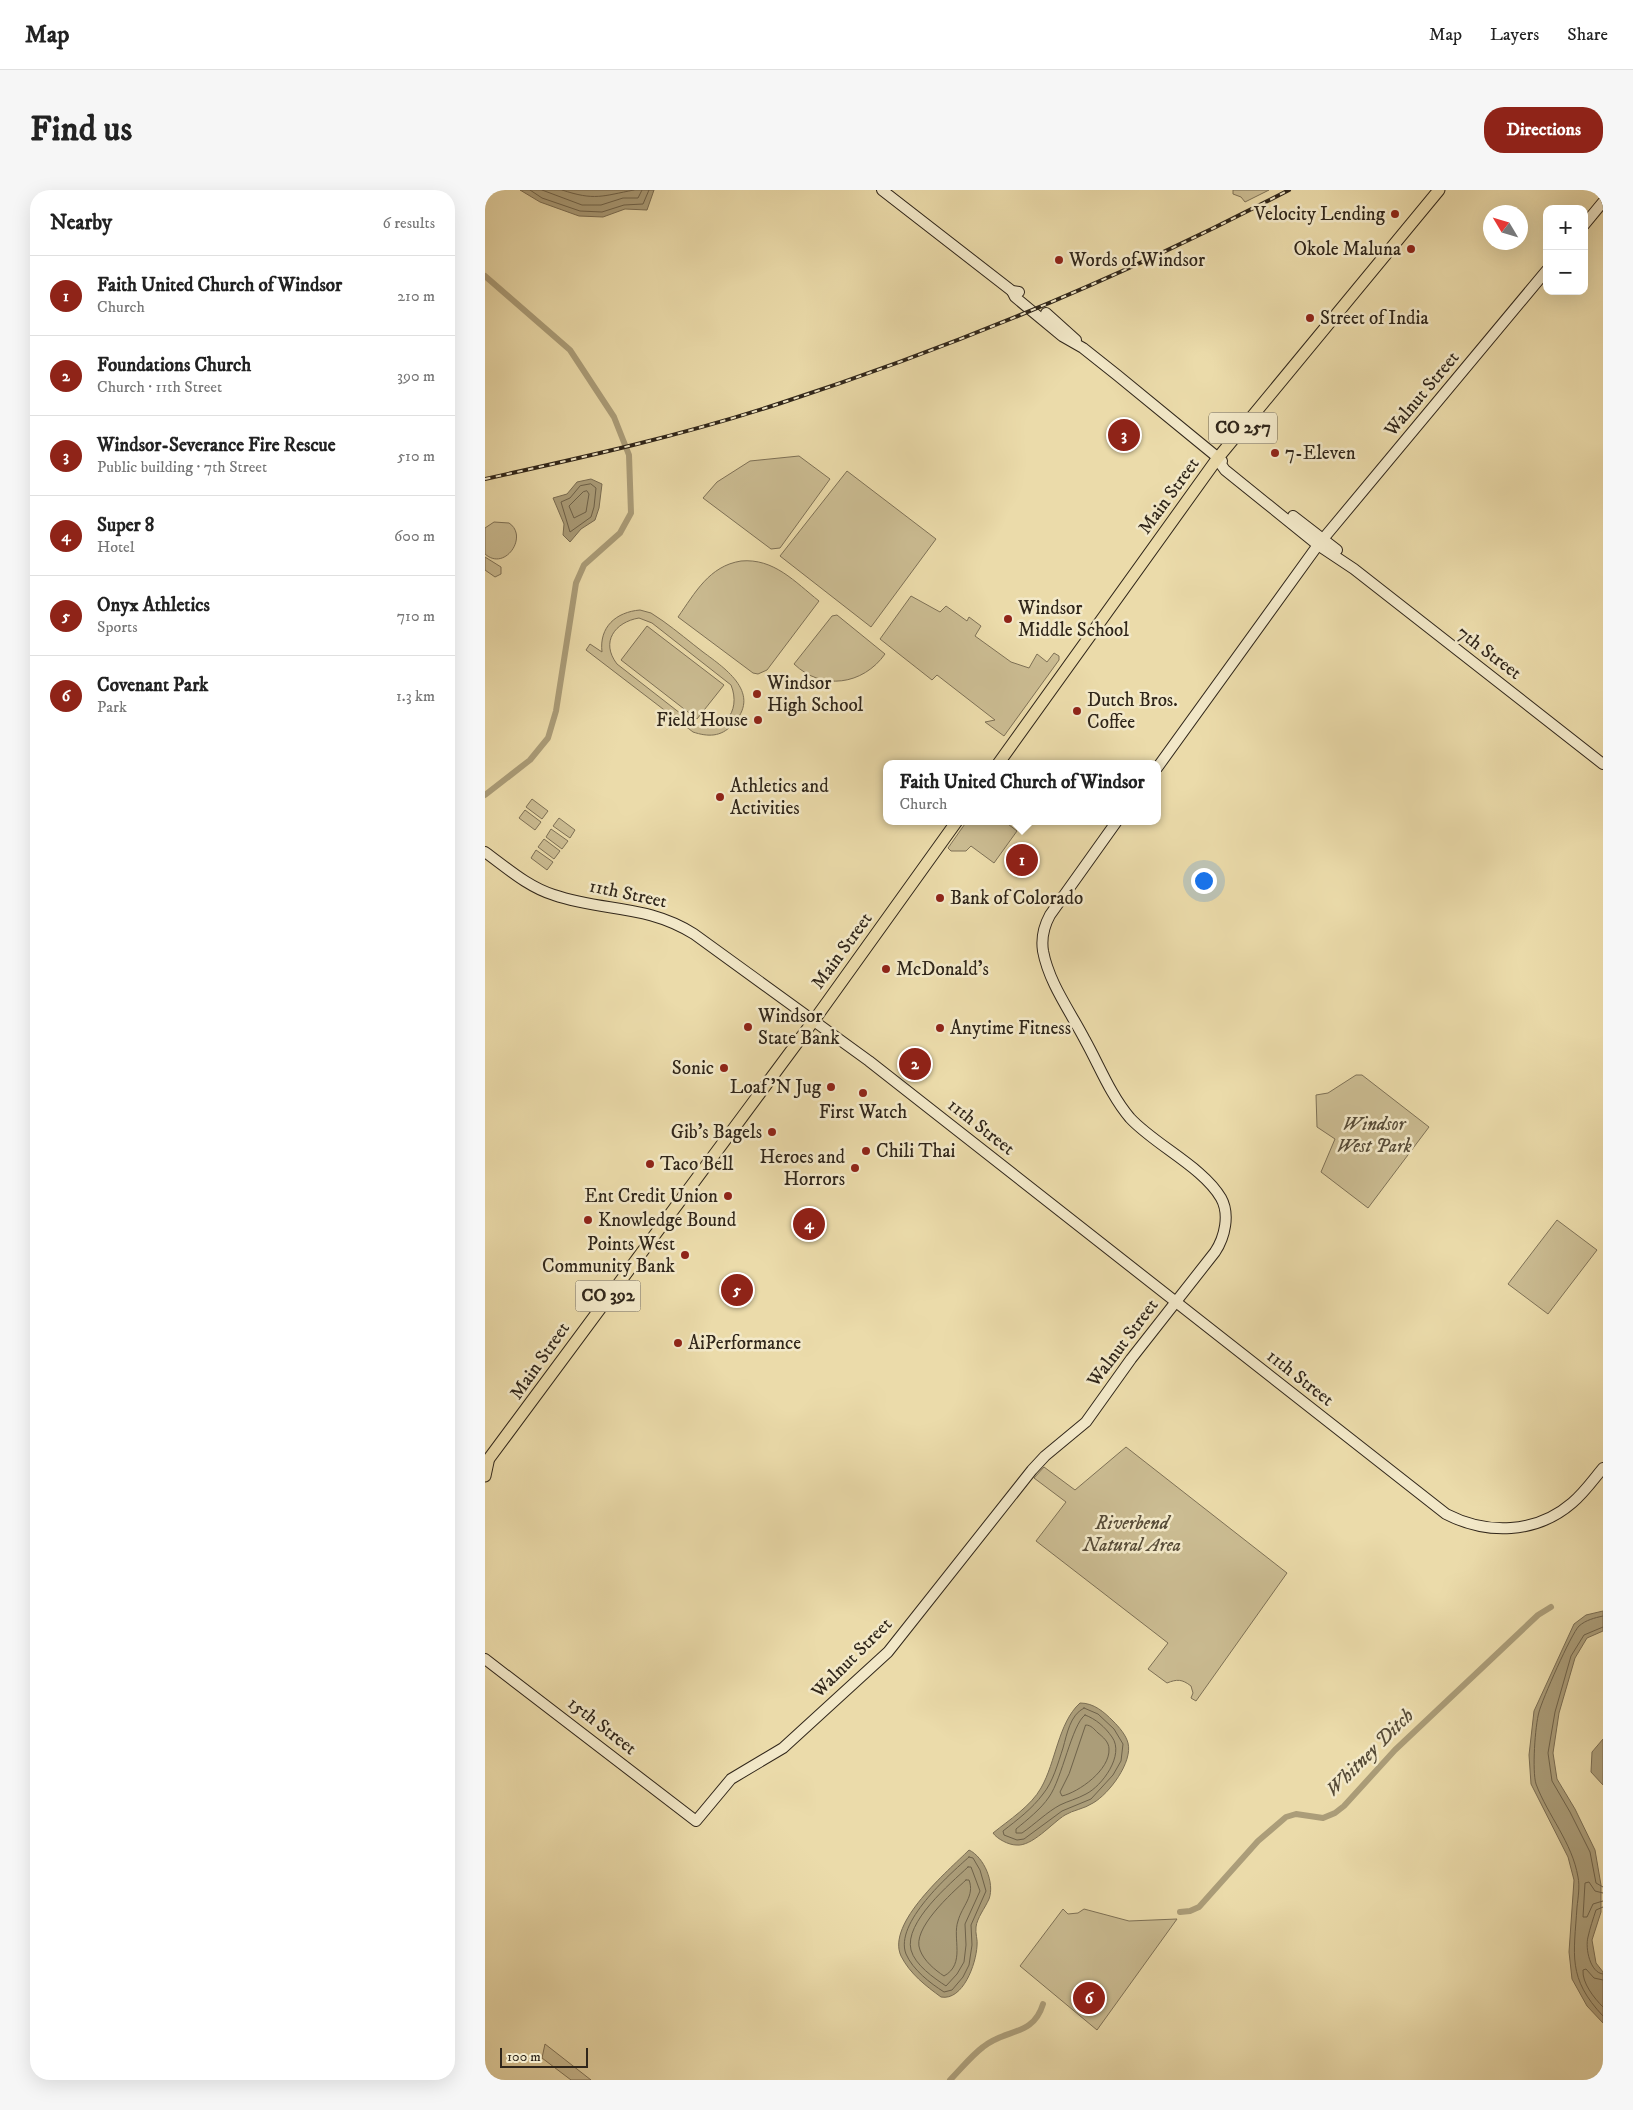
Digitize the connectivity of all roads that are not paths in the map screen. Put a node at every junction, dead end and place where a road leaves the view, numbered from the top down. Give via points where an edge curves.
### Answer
1 (881, 190) edge
2 (1439, 190) edge
3 (1603, 202) edge
4 (1588, 220) edge
5 (1543, 275) edge
6 (1217, 459) junction
7 (1321, 542) junction
8 (1001, 760) edge
9 (1161, 762) edge
10 (1603, 764) edge
11 (954, 825) edge
12 (1114, 825) edge
13 (485, 852) edge
14 (814, 1019) junction
15 (1175, 1302) junction
16 (487, 1463) edge
17 (1603, 1468) edge
18 (485, 1476) edge
19 (485, 1659) edge
20 (696, 1822) joint

1 - 6 street, 7th Street / CO 257 via 1067,330 1083,348
2 - 6 main road, Main Street / CO 257
3 - 4 street
5 - 7 street, Walnut Street
6 - 7 street, 7th Street via 1229,465
6 - 7 street, 7th Street via 1225,470
6 - 8 main road, Main Street
7 - 9 street, Walnut Street
7 - 10 street, 7th Street
11 - 14 main road, Main Street / CO 392
12 - 15 street, Walnut Street via 1050,915 1044,930 1043,950 1051,977 1125,1112 1201,1176 1222,1200 1225,1224 1218,1247
13 - 14 street, 11th Street via 546,892 656,915 682,926
14 - 15 street, 11th Street
14 - 16 main road, Main Street / CO 392
15 - 17 street, 11th Street via 1421,1496 1467,1524 1493,1529 1515,1528 1542,1521 1565,1508
15 - 20 street, Walnut Street via 1086,1422 1032,1470 888,1652 783,1748 731,1779
16 - 18 main road, Main Street / CO 392
19 - 20 street, 15th Street

